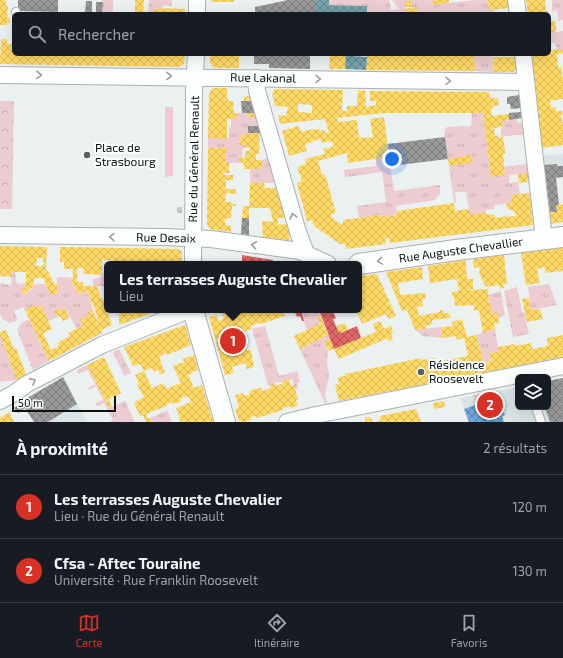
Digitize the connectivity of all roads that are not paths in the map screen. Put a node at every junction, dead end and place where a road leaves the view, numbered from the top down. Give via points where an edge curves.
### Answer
1 (197, 0) edge
2 (516, 0) edge
3 (197, 12) edge
4 (518, 12) edge
5 (196, 56) edge
6 (522, 56) edge
7 (0, 75) edge
8 (195, 77) junction
9 (256, 78) junction
10 (526, 82) junction
11 (0, 235) edge
12 (193, 238) junction
13 (553, 238) edge
14 (306, 253) junction
15 (193, 261) edge
16 (322, 261) edge
17 (362, 264) edge
18 (182, 313) edge
19 (194, 313) edge
20 (563, 366) edge
21 (530, 374) edge
22 (515, 377) edge
23 (0, 401) edge
24 (537, 410) edge
25 (225, 422) edge
26 (287, 422) edge
27 (541, 422) edge

1 - 3 street
2 - 4 street
5 - 8 street, Rue du Général Renault
6 - 10 street
7 -> 8 street, Rue Lakanal via 62,71
8 - 9 street, Rue Lakanal
8 - 12 street, Rue du Général Renault
9 -> 10 street, Rue Lakanal
14 -> 9 street via 259,98
10 - 13 street
12 -> 11 street, Rue Desaix
14 -> 12 street, Rue Desaix
12 - 15 street, Rue du Général Renault
13 -> 17 street, Rue Auguste Chevallier
14 - 16 street, Rue Desaix
23 -> 18 street via 102,345
19 - 25 street
20 - 21 street
22 - 26 street
24 - 27 lane

